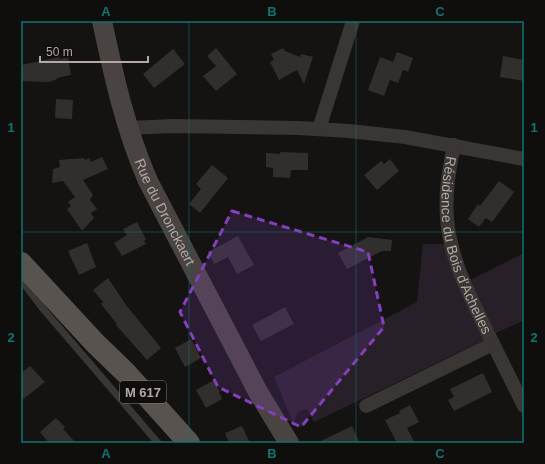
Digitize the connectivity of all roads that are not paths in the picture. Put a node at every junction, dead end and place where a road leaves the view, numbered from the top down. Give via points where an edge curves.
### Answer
1 (102, 21) edge
2 (353, 21) edge
3 (128, 128) junction
4 (319, 129) junction
5 (454, 146) junction
6 (524, 159) edge
7 (21, 263) edge
8 (21, 280) edge
9 (95, 343) junction
10 (493, 344) junction
11 (258, 392) junction
12 (366, 406) dead end
13 (524, 406) edge
14 (158, 443) edge
15 (175, 443) edge
16 (189, 443) edge
17 (279, 443) edge
18 (289, 443) edge

1 - 3 main road, Rue du Dronckaert
2 - 4 street
3 - 4 street, Résidence du Bois d'Achelles via 173,126
3 - 11 main road, Rue du Dronckaert via 148,181
4 - 5 street, Résidence du Bois d'Achelles via 379,134
5 - 6 street, Résidence du Bois d'Achelles
5 - 10 street, Résidence du Bois d'Achelles via 447,187 447,220 451,244 461,278
7 - 9 main road, M 617
8 - 14 lane
9 - 15 main road, M 617 via 115,372
9 - 16 main road, M 617 via 127,374
10 - 12 street, Résidence du Bois d'Achelles
10 - 13 street, Résidence du Bois d'Achelles
11 - 17 main road, Rue du Dronckaert
11 - 18 main road, Rue du Dronckaert

